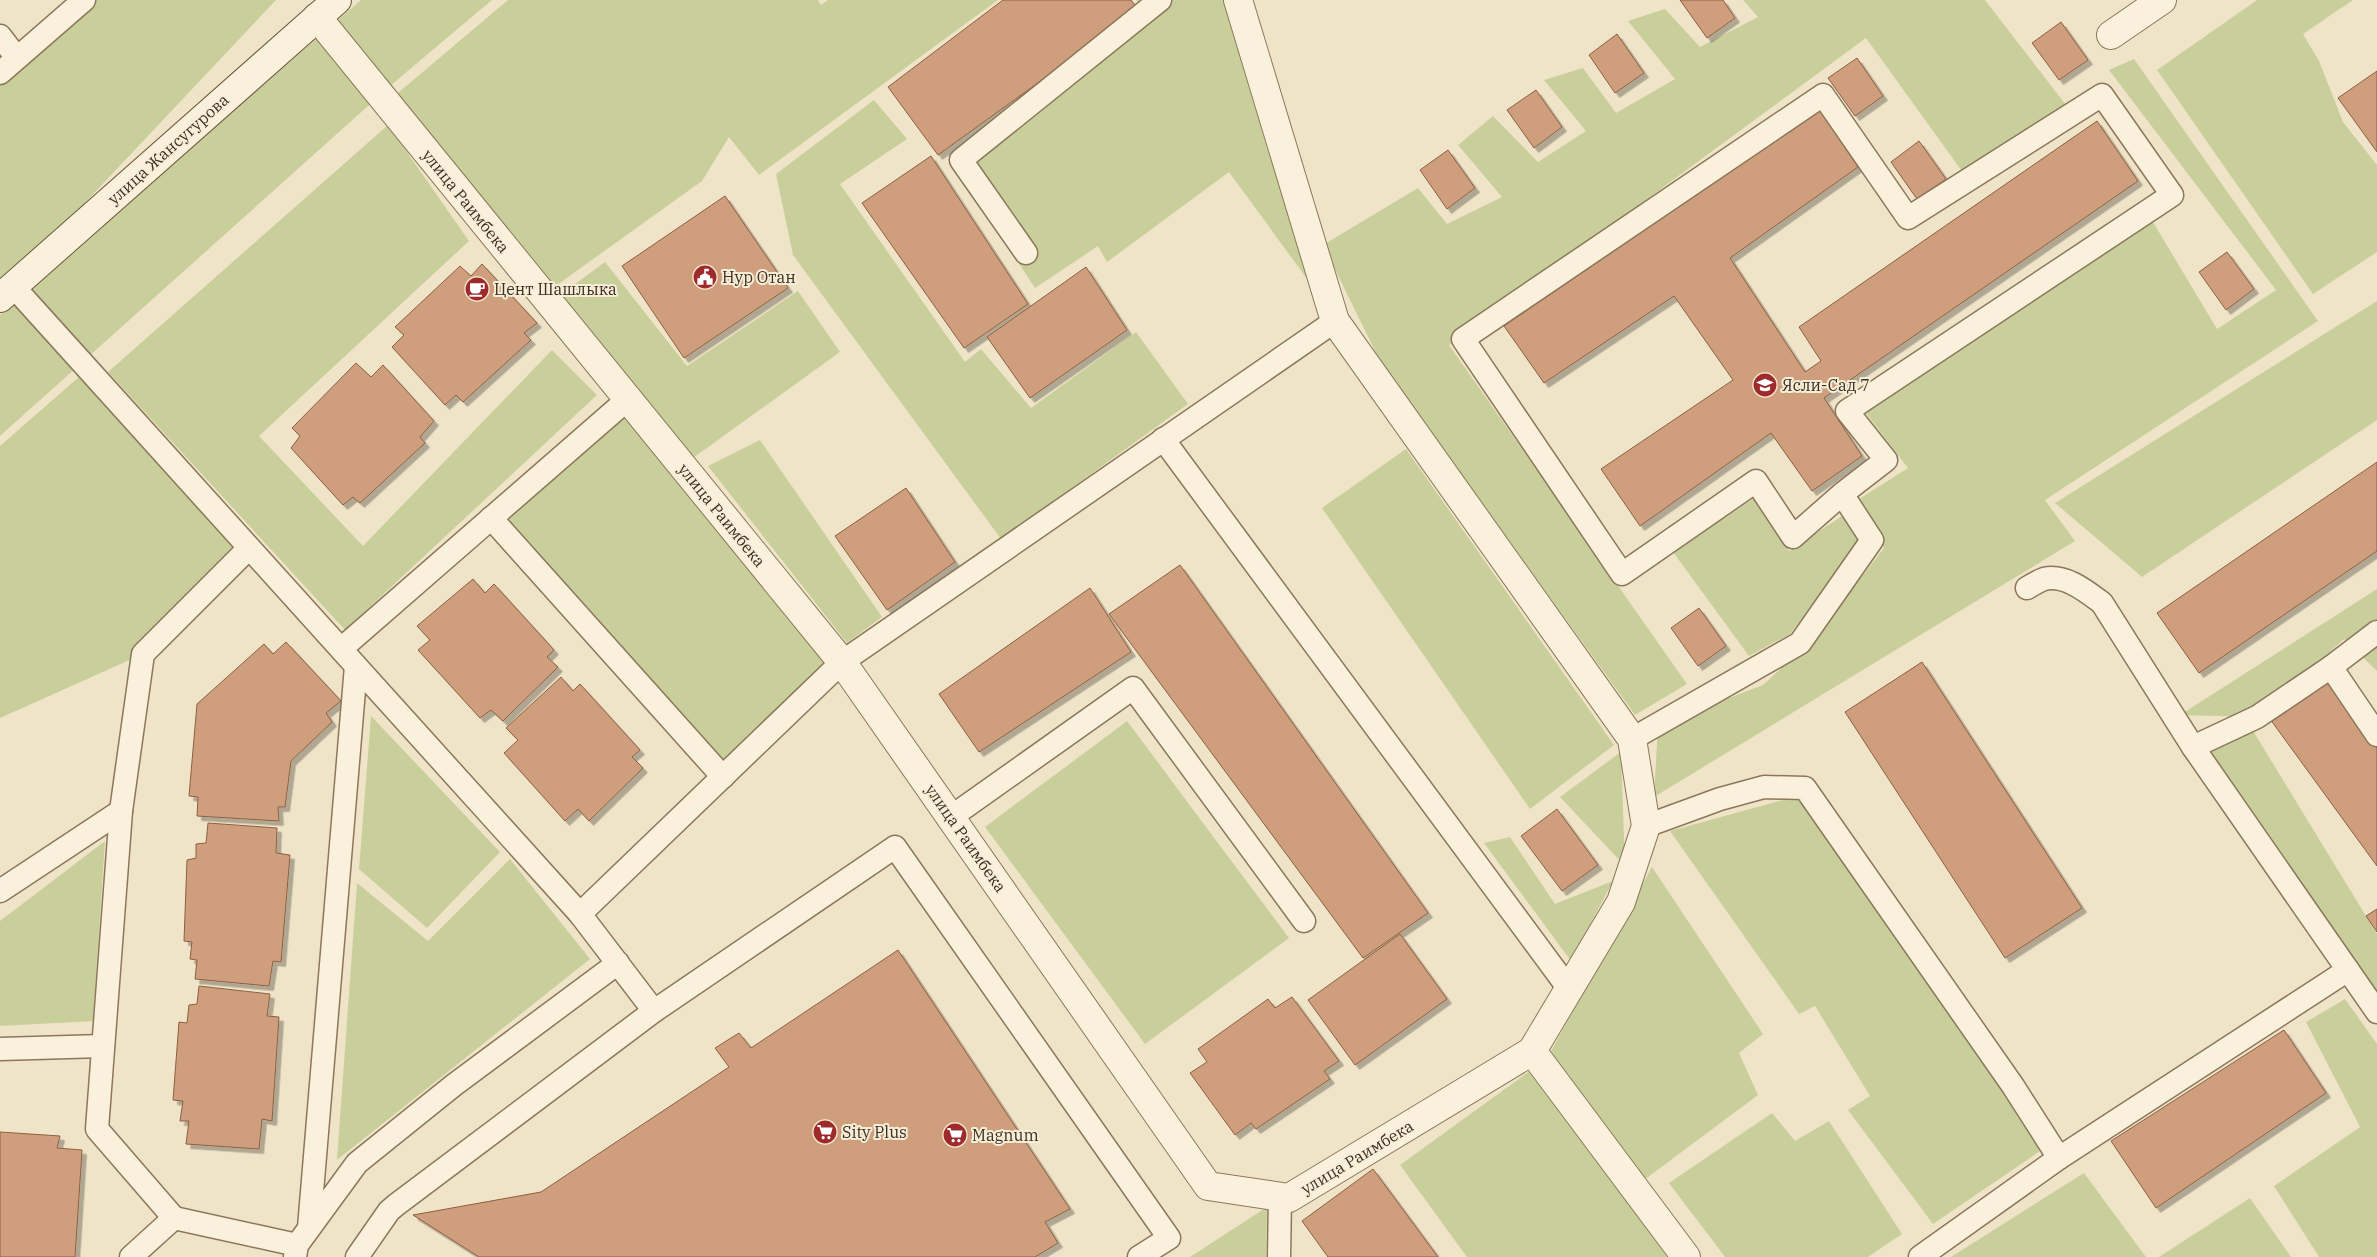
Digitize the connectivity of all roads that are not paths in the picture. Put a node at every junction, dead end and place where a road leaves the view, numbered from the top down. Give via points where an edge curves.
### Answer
1 (84, 0) edge
2 (337, 0) edge
3 (1160, 0) edge
4 (1238, 0) edge
5 (2162, 0) edge
6 (316, 18) junction
7 (2111, 35) dead end
8 (0, 36) edge
9 (17, 58) junction
10 (0, 73) edge
11 (1026, 253) dead end
12 (7, 292) edge
13 (1335, 321) junction
14 (628, 399) junction
15 (1163, 440) junction
16 (1842, 494) junction
17 (491, 518) junction
18 (249, 548) junction
19 (2027, 588) dead end
20 (2377, 632) edge
21 (341, 649) junction
22 (842, 662) junction
23 (356, 666) junction
24 (2331, 668) junction
25 (2377, 735) edge
26 (1632, 739) junction
27 (2194, 746) junction
28 (723, 777) junction
29 (121, 811) junction
30 (951, 817) junction
31 (1646, 826) junction
32 (0, 891) edge
33 (580, 914) junction
34 (1304, 921) dead end
35 (618, 963) junction
36 (2348, 970) junction
37 (1569, 989) junction
38 (654, 1010) junction
39 (2377, 1012) edge
40 (103, 1046) junction
41 (0, 1049) edge
42 (1532, 1051) junction
43 (2059, 1158) junction
44 (1280, 1196) junction
45 (174, 1218) junction
46 (300, 1243) edge
47 (131, 1257) edge
48 (357, 1257) edge
49 (1139, 1257) edge
50 (1279, 1257) edge
51 (1686, 1257) edge
52 (1920, 1257) edge

1 - 9 lane
2 - 6 street, улица Жансугурова
3 - 11 lane via 962,160
4 - 13 street
5 - 7 street
6 - 12 street, улица Жансугурова
6 - 14 street, улица Раимбека
8 - 9 lane
9 - 10 lane
12 - 18 lane
13 - 15 lane
13 - 26 street
14 - 17 lane
14 - 22 street, улица Раимбека
15 - 22 lane
15 - 37 lane
16 - 16 lane via 1886,460 1846,410 2172,195 2102,95 1908,218 1823,95 1463,339 1622,574 1756,481 1793,537
16 - 26 lane via 1872,540 1800,643
17 - 21 lane
17 - 28 lane
18 - 21 lane
18 - 29 lane via 143,654
19 - 27 lane via 2044,579 2061,579 2085,590 2102,603
20 - 24 lane
21 - 23 lane
22 - 28 lane
22 - 30 street, улица Раимбека
23 - 33 lane
23 - 46 lane
24 - 25 lane
24 - 27 lane via 2257,717
26 - 31 street
27 - 36 lane
28 - 33 lane
29 - 32 lane
29 - 40 lane
30 - 34 lane via 1133,688
30 - 44 street, улица Раимбека via 1208,1186
31 - 37 street via 1621,902
31 - 43 lane via 1764,787 1804,788 2007,1078
33 - 35 lane
35 - 38 lane
35 - 46 lane via 357,1162
36 - 39 lane
36 - 43 lane
37 - 42 street
38 - 48 lane via 396,1205
38 - 49 lane via 894,847 1169,1238
40 - 41 lane
40 - 45 lane via 97,1129
42 - 44 street, улица Раимбека via 1289,1198
42 - 51 street
43 - 52 lane
44 - 50 lane
45 - 46 lane
45 - 47 lane

